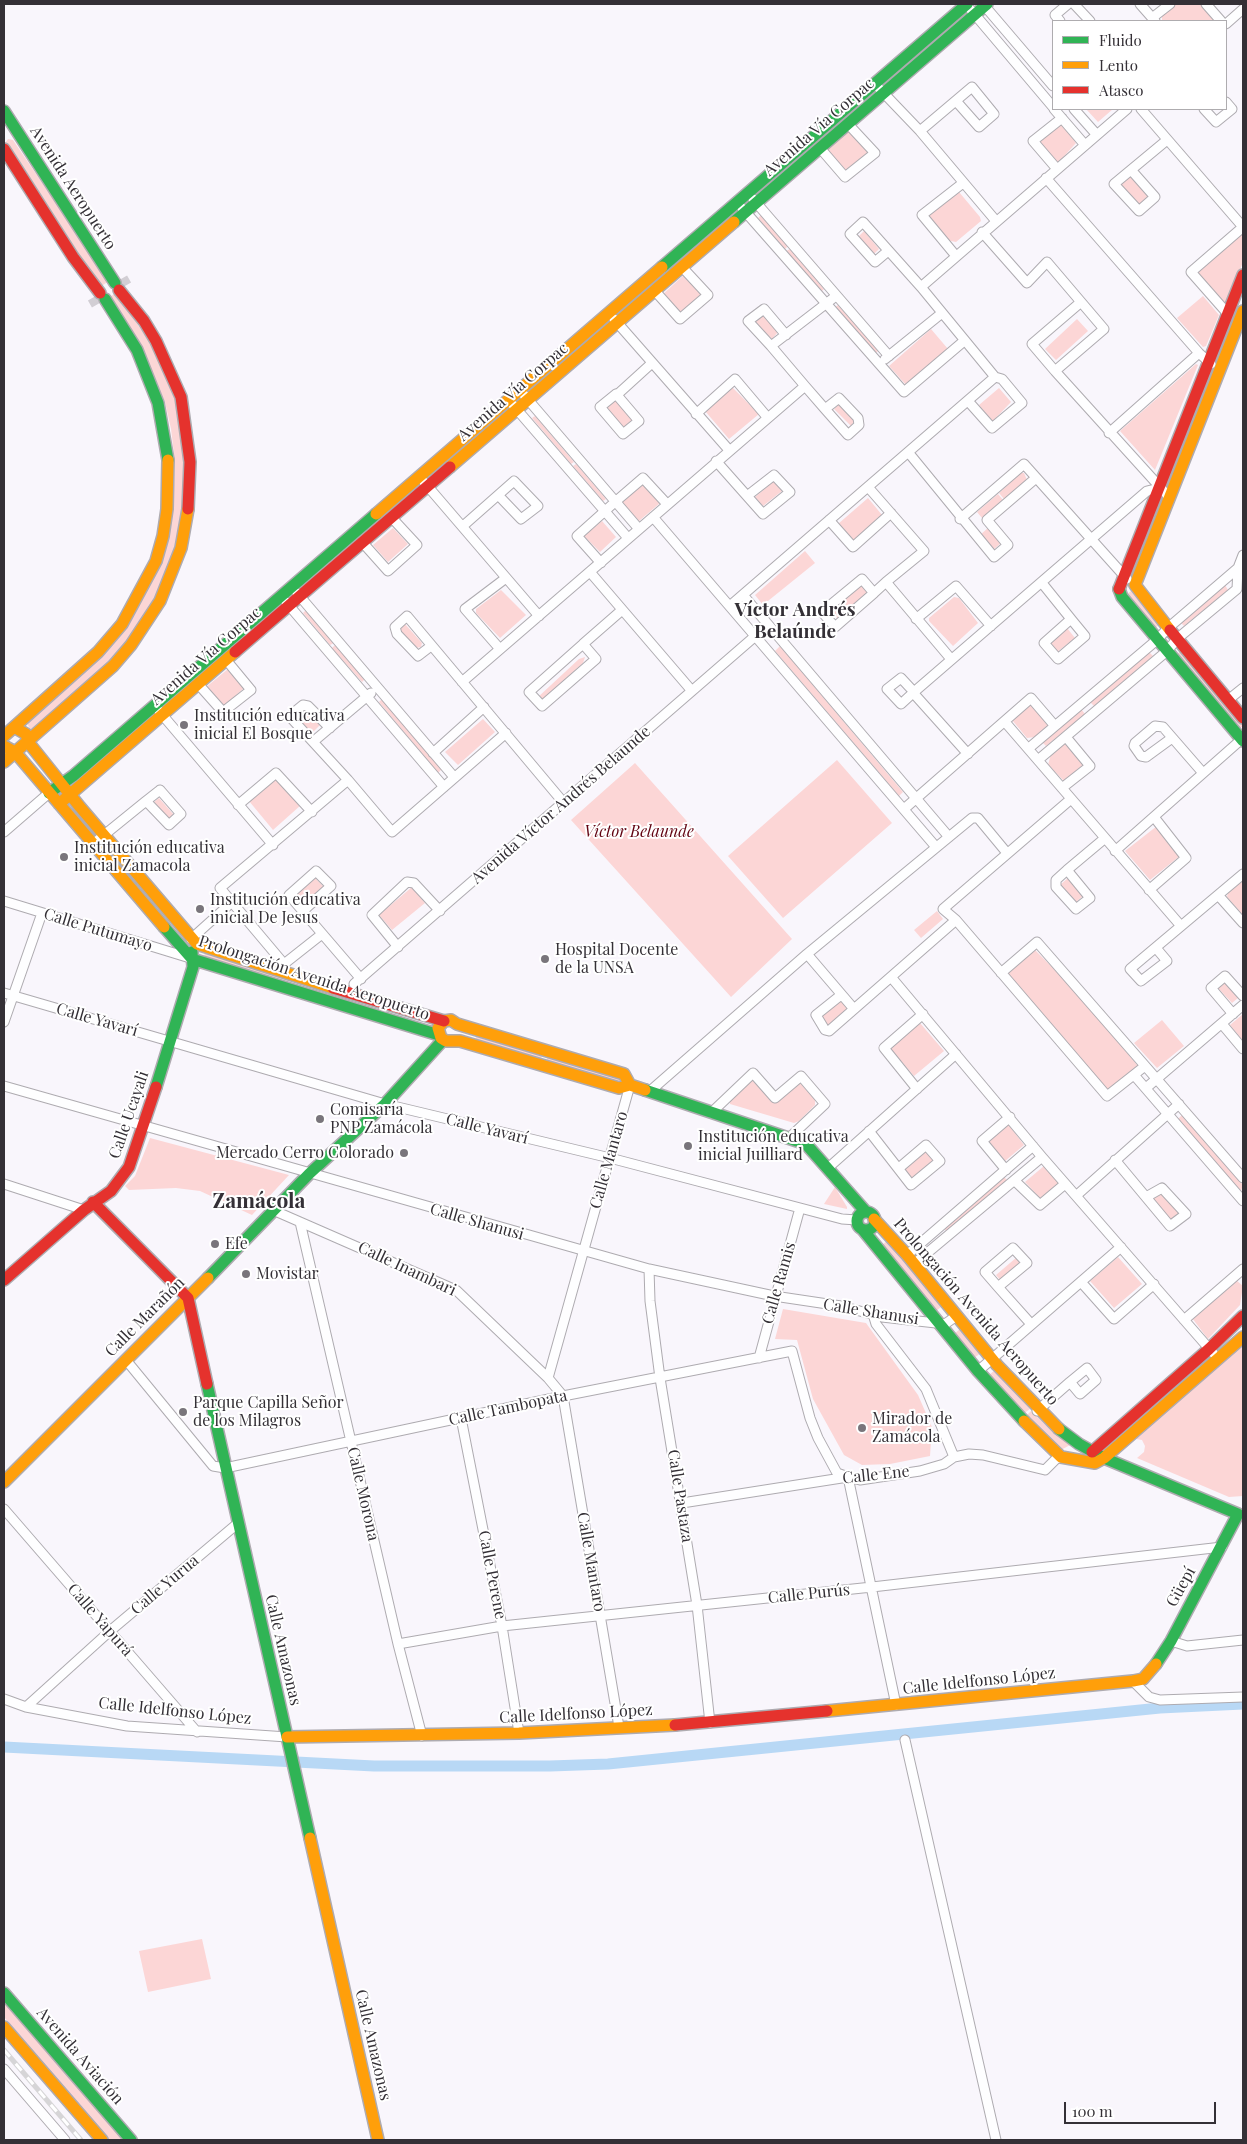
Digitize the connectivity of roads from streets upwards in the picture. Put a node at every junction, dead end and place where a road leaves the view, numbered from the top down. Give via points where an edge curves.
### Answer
1 (966, 4) edge
2 (985, 4) edge
3 (1068, 4) edge
4 (1074, 4) edge
5 (1140, 4) edge
6 (1170, 4) edge
7 (1206, 4) edge
8 (1243, 9) edge
9 (975, 14) junction
10 (1154, 19) edge
11 (1059, 20) edge
12 (1089, 20) edge
13 (1220, 20) edge
14 (1227, 23) edge
15 (874, 83) junction
16 (1052, 85) edge
17 (884, 93) junction
18 (956, 101) junction
19 (1227, 103) edge
20 (1052, 106) edge
21 (1056, 110) edge
22 (1075, 110) edge
23 (1124, 110) edge
24 (1142, 110) edge
25 (1205, 110) edge
26 (4, 111) edge
27 (1062, 118) junction
28 (848, 124) junction
29 (920, 131) junction
30 (1097, 135) junction
31 (1168, 140) junction
32 (1085, 145) junction
33 (820, 148) junction
34 (4, 149) edge
35 (1057, 170) junction
36 (1132, 171) junction
37 (1046, 178) junction
38 (963, 183) junction
39 (748, 193) junction
40 (737, 202) junction
41 (757, 203) junction
42 (746, 212) junction
43 (996, 221) junction
44 (1243, 227) edge
45 (982, 232) junction
46 (888, 251) junction
47 (956, 256) junction
48 (682, 266) junction
49 (1243, 274) edge
50 (921, 287) junction
51 (655, 291) junction
52 (836, 296) junction
53 (1081, 302) junction
54 (825, 304) junction
55 (1243, 311) edge
56 (609, 313) junction
57 (942, 313) junction
58 (1228, 314) junction
59 (618, 323) junction
60 (786, 335) junction
61 (964, 340) junction
62 (772, 346) junction
63 (1198, 353) junction
64 (889, 356) junction
65 (1209, 362) junction
66 (652, 363) junction
67 (879, 364) junction
68 (1220, 370) junction
69 (1055, 371) junction
70 (995, 378) junction
71 (805, 386) junction
72 (520, 389) junction
73 (616, 394) junction
74 (508, 399) junction
75 (528, 400) junction
76 (968, 400) junction
77 (517, 409) junction
78 (825, 409) dead end
79 (696, 414) junction
80 (768, 418) junction
81 (1109, 433) junction
82 (728, 450) junction
83 (908, 452) junction
84 (716, 461) junction
85 (420, 476) junction
86 (1036, 478) junction
87 (428, 487) junction
88 (868, 487) junction
89 (1159, 488) junction
90 (499, 496) dead end
91 (747, 496) junction
92 (1169, 497) junction
93 (615, 502) junction
94 (667, 504) junction
95 (605, 511) junction
96 (891, 513) junction
97 (653, 516) junction
98 (392, 518) junction
99 (960, 519) junction
100 (829, 520) junction
101 (463, 526) junction
102 (639, 529) junction
103 (628, 538) junction
104 (1091, 540) junction
105 (363, 543) junction
106 (1243, 555) edge
107 (601, 562) junction
108 (1238, 568) junction
109 (590, 572) junction
110 (506, 578) junction
111 (1124, 578) junction
112 (886, 582) junction
113 (1042, 583) junction
114 (1135, 585) junction
115 (291, 587) junction
116 (874, 593) junction
117 (742, 595) junction
118 (281, 596) junction
119 (300, 597) junction
120 (731, 605) junction
121 (290, 606) junction
122 (622, 610) junction
123 (539, 616) junction
124 (916, 619) junction
125 (1071, 619) junction
126 (768, 625) junction
127 (991, 626) junction
128 (1168, 628) junction
129 (756, 634) junction
130 (1178, 638) junction
131 (1158, 639) junction
132 (583, 644) junction
133 (430, 646) junction
134 (500, 649) junction
135 (1167, 651) junction
136 (951, 659) junction
137 (227, 661) junction
138 (462, 682) junction
139 (199, 685) junction
140 (378, 687) junction
141 (1243, 688) edge
142 (692, 691) junction
143 (368, 696) junction
144 (1228, 700) junction
145 (1083, 703) junction
146 (154, 705) junction
147 (484, 707) junction
148 (1093, 713) junction
149 (162, 716) junction
150 (1243, 718) edge
151 (1005, 722) junction
152 (1055, 726) junction
153 (14, 727) junction
154 (330, 728) junction
155 (506, 733) junction
156 (4, 736) edge
157 (1066, 737) junction
158 (1172, 738) dead end
159 (1243, 739) edge
160 (314, 741) junction
161 (28, 742) junction
162 (4, 746) edge
163 (1029, 748) junction
164 (15, 752) junction
165 (433, 753) junction
166 (968, 754) junction
167 (1038, 760) junction
168 (4, 762) edge
169 (1204, 773) junction
170 (454, 778) junction
171 (348, 780) junction
172 (63, 784) junction
173 (444, 787) junction
174 (1062, 788) junction
175 (49, 793) junction
176 (71, 794) junction
177 (916, 799) junction
178 (1071, 799) junction
179 (146, 801) dead end
180 (563, 802) junction
181 (59, 804) junction
182 (238, 805) junction
183 (904, 809) junction
184 (312, 812) junction
185 (1154, 817) junction
186 (4, 832) edge
187 (105, 836) junction
188 (949, 837) junction
189 (1104, 839) junction
190 (93, 844) junction
191 (273, 845) junction
192 (936, 847) junction
193 (1115, 851) junction
194 (1007, 853) junction
195 (1067, 870) dead end
196 (1243, 874) edge
197 (1149, 890) junction
198 (1218, 895) junction
199 (4, 902) edge
200 (231, 903) junction
201 (303, 911) junction
202 (440, 911) junction
203 (42, 912) junction
204 (956, 920) junction
205 (1243, 923) edge
206 (1181, 926) junction
207 (322, 934) junction
208 (191, 939) junction
209 (398, 947) junction
210 (1156, 948) dead end
211 (807, 954) junction
212 (192, 958) junction
213 (282, 968) junction
214 (1001, 973) junction
215 (891, 977) junction
216 (355, 985) junction
217 (335, 988) junction
218 (8, 994) edge
219 (842, 995) junction
220 (1243, 996) edge
221 (330, 1001) junction
222 (1243, 1005) edge
223 (346, 1006) junction
224 (854, 1009) junction
225 (923, 1014) junction
226 (1233, 1014) junction
227 (444, 1021) junction
228 (4, 1022) edge
229 (1222, 1024) junction
230 (461, 1025) junction
231 (445, 1038) junction
232 (170, 1041) junction
233 (1243, 1049) edge
234 (956, 1054) junction
235 (1146, 1066) junction
236 (1134, 1075) junction
237 (1157, 1079) junction
238 (630, 1085) junction
239 (4, 1086) edge
240 (1146, 1088) junction
241 (917, 1089) junction
242 (649, 1092) junction
243 (385, 1104) junction
244 (1179, 1104) junction
245 (711, 1113) junction
246 (1167, 1114) junction
247 (1010, 1118) junction
248 (144, 1127) junction
249 (869, 1131) junction
250 (790, 1137) junction
251 (1032, 1146) junction
252 (610, 1158) junction
253 (1042, 1158) junction
254 (1115, 1160) junction
255 (828, 1168) junction
256 (899, 1168) junction
257 (1006, 1170) junction
258 (309, 1174) junction
259 (1243, 1178) edge
260 (1016, 1181) junction
261 (4, 1184) edge
262 (1065, 1184) junction
263 (1077, 1195) junction
264 (1146, 1197) junction
265 (1243, 1201) edge
266 (93, 1202) junction
267 (800, 1208) junction
268 (84, 1210) junction
269 (275, 1211) junction
270 (864, 1220) junction
271 (300, 1222) junction
272 (1121, 1247) junction
273 (584, 1252) junction
274 (907, 1255) junction
275 (914, 1264) junction
276 (649, 1269) junction
277 (1243, 1269) edge
278 (4, 1280) edge
279 (1080, 1282) junction
280 (1154, 1284) junction
281 (998, 1287) junction
282 (774, 1296) junction
283 (188, 1298) junction
284 (873, 1314) junction
285 (1243, 1316) edge
286 (955, 1317) junction
287 (1184, 1320) junction
288 (938, 1323) junction
289 (1031, 1324) junction
290 (1243, 1336) edge
291 (1209, 1349) junction
292 (759, 1358) junction
293 (1217, 1358) junction
294 (992, 1359) junction
295 (126, 1360) junction
296 (978, 1371) junction
297 (548, 1378) junction
298 (660, 1378) junction
299 (1070, 1382) junction
300 (563, 1396) junction
301 (1037, 1411) junction
302 (461, 1418) junction
303 (350, 1442) junction
304 (1079, 1444) junction
305 (1117, 1446) junction
306 (1092, 1452) junction
307 (954, 1457) junction
308 (1061, 1457) junction
309 (1104, 1458) junction
310 (225, 1468) junction
311 (1127, 1469) junction
312 (848, 1477) junction
313 (4, 1482) edge
314 (682, 1503) junction
315 (4, 1508) edge
316 (1241, 1514) edge
317 (237, 1524) junction
318 (1222, 1547) junction
319 (872, 1588) junction
320 (697, 1605) junction
321 (601, 1617) junction
322 (502, 1626) junction
323 (110, 1631) junction
324 (1243, 1640) edge
325 (1170, 1641) junction
326 (398, 1644) junction
327 (1150, 1673) joint
328 (1134, 1681) junction
329 (1243, 1697) edge
330 (4, 1699) edge
331 (896, 1706) junction
332 (26, 1708) junction
333 (710, 1723) junction
334 (619, 1727) junction
335 (197, 1732) junction
336 (519, 1734) junction
337 (422, 1736) junction
338 (287, 1738) junction
339 (905, 1740) dead end
340 (4, 1993) edge
341 (4, 2027) edge
342 (4, 2070) edge
343 (65, 2140) edge
344 (102, 2140) edge
345 (131, 2140) edge
346 (378, 2140) edge
347 (996, 2140) edge

1 - 9 street
1 - 15 street, Avenida Vía Corpac
2 - 9 street, Avenida Vía Corpac
2 - 16 street
3 - 11 street via 1055,15
4 - 12 street
5 - 10 street
6 - 10 street
7 - 13 street
8 - 14 street
9 - 17 street, Avenida Vía Corpac
9 - 20 street
15 - 17 street
15 - 39 street, Avenida Vía Corpac
17 - 28 street, Avenida Vía Corpac
17 - 29 street
18 - 18 street via 980,127 994,114 972,87
18 - 29 street
19 - 25 street via 1232,109 1216,122
21 - 27 street
22 - 30 street
23 - 30 street
24 - 31 street
26 - 161 street, Avenida Aeropuerto via 144,322 171,370 181,396 190,462 190,488 180,548 160,601 141,633 114,666
27 - 32 street
27 - 35 street via 1033,142
28 - 33 street, Avenida Vía Corpac
28 - 33 street via 875,153 845,177
29 - 38 street
30 - 32 street
31 - 36 street
31 - 44 street
32 - 35 street
33 - 41 street, Avenida Vía Corpac
34 - 153 street via 61,235 74,265 118,318 121,329 137,350 146,368 164,430 168,462 163,536 156,561 140,595 122,624 98,652
35 - 37 street
36 - 36 street via 1114,184 1139,211 1155,197
37 - 43 street
37 - 63 street
38 - 43 street
38 - 47 street via 922,215
39 - 40 street, Avenida Vía Corpac
39 - 41 street
40 - 42 street
40 - 56 street, Avenida Vía Corpac
41 - 42 street, Avenida Vía Corpac
41 - 52 street
42 - 48 street, Avenida Vía Corpac
42 - 54 street
43 - 45 street
44 - 58 street via 1191,272
45 - 47 street
45 - 53 street via 1027,282 1047,262
46 - 46 street via 875,262 850,234 863,222
46 - 50 street
47 - 50 street
48 - 51 street, Avenida Vía Corpac
48 - 51 street via 708,295 680,319
49 - 58 street
50 - 57 street
51 - 59 street, Avenida Vía Corpac
52 - 54 street
52 - 64 street
53 - 69 street via 1104,329
53 - 69 street via 1032,344
54 - 60 street
54 - 67 street
55 - 68 street
56 - 59 street
56 - 72 street, Avenida Vía Corpac
57 - 61 street
57 - 64 street
58 - 65 street
59 - 66 street
59 - 75 street, Avenida Vía Corpac
60 - 62 street
60 - 62 street via 764,309 748,321
61 - 67 street via 904,392
61 - 70 street
62 - 71 street
63 - 65 street
63 - 81 street
64 - 67 street
65 - 68 street
65 - 89 street
66 - 73 street
66 - 79 street
68 - 92 street
69 - 81 street
70 - 76 street
70 - 76 street via 1002,379 1022,403 992,428
71 - 78 street
71 - 80 street
72 - 74 street, Avenida Vía Corpac
72 - 75 street
73 - 73 street via 600,407 623,434 639,421
74 - 77 street
74 - 85 street, Avenida Vía Corpac
75 - 77 street, Avenida Vía Corpac
75 - 93 street
76 - 83 street
77 - 87 street, Avenida Vía Corpac
77 - 95 street
79 - 80 street via 735,380
79 - 82 street
80 - 82 street
81 - 89 street
82 - 84 street
83 - 88 street
83 - 99 street
84 - 91 street
84 - 94 street
85 - 87 street
85 - 115 street, Avenida Vía Corpac
86 - 99 street via 1024,464
86 - 99 street via 987,520 1008,545 994,557
86 - 104 street
87 - 98 street, Avenida Vía Corpac
87 - 101 street
88 - 96 street
88 - 100 street
89 - 92 street
89 - 104 street via 1147,491
89 - 111 street
90 - 101 street
91 - 91 street via 762,514 790,492 774,474
92 - 114 street
93 - 94 street via 643,478
93 - 95 street
93 - 102 street
94 - 97 street
95 - 103 street
95 - 107 street via 577,536
96 - 100 street via 852,546
96 - 112 street via 924,551
97 - 102 street
97 - 120 street
98 - 105 street, Avenida Vía Corpac
98 - 105 street via 417,545 388,571
100 - 117 street
101 - 110 street
102 - 103 street
103 - 107 street
104 - 111 street
104 - 113 street
105 - 119 street, Avenida Vía Corpac
106 - 108 street
107 - 109 street
108 - 128 street
108 - 130 street via 1237,589
109 - 122 street
109 - 123 street
110 - 123 street
110 - 134 street via 466,609
111 - 114 street
111 - 131 street via 1118,592
112 - 116 street
112 - 124 street
113 - 125 street
113 - 127 street
114 - 128 street
115 - 118 street, Avenida Vía Corpac
115 - 119 street
116 - 116 street via 862,579 822,612 835,627
117 - 120 street
117 - 126 street
118 - 121 street
118 - 146 street, Avenida Vía Corpac
119 - 121 street, Avenida Vía Corpac
119 - 140 street
120 - 129 street
121 - 137 street, Avenida Vía Corpac
121 - 143 street
122 - 132 street
122 - 142 street
123 - 134 street
124 - 127 street via 956,586
124 - 136 street
125 - 125 street via 1044,643 1058,659 1085,636
126 - 129 street, Avenida Víctor Andrés Belaunde
126 - 177 street
127 - 136 street
128 - 130 street
128 - 131 street
129 - 142 street, Avenida Víctor Andrés Belaunde
129 - 183 street
130 - 135 street
130 - 144 street
131 - 135 street
131 - 145 street
132 - 132 street via 596,659 542,706 529,692
133 - 133 street via 418,656 397,634 395,627 407,616
133 - 138 street
134 - 138 street
135 - 148 street
135 - 159 street
136 - 166 street via 914,692
137 - 139 street, Avenida Vía Corpac
137 - 139 street via 251,690 223,712
138 - 147 street
139 - 149 street, Avenida Vía Corpac
140 - 143 street
140 - 165 street
141 - 144 street
142 - 180 street, Avenida Víctor Andrés Belaunde
143 - 154 street
143 - 173 street
144 - 150 street
145 - 148 street
145 - 152 street
146 - 149 street
146 - 172 street, Avenida Vía Corpac
147 - 155 street
147 - 165 street
148 - 157 street
149 - 176 street, Avenida Vía Corpac
149 - 182 street
151 - 152 street via 1031,698
151 - 163 street
151 - 166 street
152 - 163 street
153 - 156 street
153 - 161 street, Prolongación Avenida Aeropuerto via 26,734
154 - 160 street
154 - 160 street via 303,705 292,714 292,719
155 - 170 street
155 - 180 street
157 - 167 street
157 - 174 street via 1090,766
158 - 169 street
159 - 169 street
160 - 171 street
161 - 164 street, Avenida Aeropuerto
161 - 172 street, Prolongación Avenida Aeropuerto
162 - 164 street, Prolongación Avenida Aeropuerto
163 - 167 street
164 - 168 street, Avenida Aeropuerto
164 - 175 street, Prolongación Avenida Aeropuerto
165 - 170 street
166 - 177 street
167 - 174 street
169 - 185 street
170 - 173 street
171 - 173 street via 392,832
171 - 184 street
172 - 175 street, Avenida Vía Corpac
172 - 176 street, Prolongación Avenida Aeropuerto
174 - 178 street
175 - 181 street, Prolongación Avenida Aeropuerto
175 - 186 street
176 - 181 street, Avenida Vía Corpac
176 - 187 street, Prolongación Avenida Aeropuerto
177 - 183 street
177 - 188 street
178 - 189 street
178 - 194 street
179 - 187 street
180 - 202 street, Avenida Víctor Andrés Belaunde
181 - 190 street, Prolongación Avenida Aeropuerto
182 - 184 street via 276,773
182 - 191 street
183 - 192 street
184 - 191 street
185 - 193 street
185 - 197 street via 1186,858
187 - 190 street
187 - 208 street, Prolongación Avenida Aeropuerto
188 - 192 street
188 - 194 street via 975,817
189 - 193 street
189 - 195 street
190 - 212 street, Prolongación Avenida Aeropuerto
191 - 200 street via 220,888
192 - 211 street
193 - 197 street
194 - 204 street via 943,909
196 - 198 street
197 - 206 street
198 - 205 street
198 - 206 street
199 - 203 street, Calle Putumayo
200 - 208 street
200 - 213 street
201 - 201 street via 289,895 316,871 331,886
201 - 207 street
202 - 209 street, Avenida Víctor Andrés Belaunde
202 - 209 street via 414,883 407,882 372,915
203 - 212 street, Calle Putumayo
203 - 218 street
204 - 214 street
204 - 215 street
206 - 210 street
207 - 213 street
207 - 216 street
208 - 212 street, Calle Ucayali
208 - 213 street, Prolongación Avenida Aeropuerto via 206,948
209 - 216 street, Avenida Víctor Andrés Belaunde
211 - 219 street
211 - 242 street
212 - 221 street, Prolongación Avenida Aeropuerto
212 - 232 street, Calle Ucayali via 193,968
213 - 217 street, Prolongación Avenida Aeropuerto
214 - 235 street via 1037,942
214 - 236 street via 1107,1096
215 - 224 street
215 - 225 street
216 - 217 street, Prolongación Avenida Aeropuerto
216 - 223 street, Avenida Víctor Andrés Belaunde
216 - 227 street, Prolongación Avenida Aeropuerto
217 - 221 street
218 - 228 street
218 - 232 street, Calle Yavarí
219 - 224 street
219 - 224 street via 816,1015 825,1030 829,1031
220 - 226 street via 1225,976 1211,988
221 - 223 street, Prolongación Avenida Aeropuerto
222 - 226 street
223 - 231 street, Prolongación Avenida Aeropuerto
225 - 234 street
225 - 241 street via 884,1048
226 - 229 street
227 - 230 street via 451,1020
227 - 231 street via 439,1025
229 - 233 street
229 - 237 street
230 - 231 street via 458,1035
230 - 238 street, Prolongación Avenida Aeropuerto via 624,1074
231 - 238 street, Prolongación Avenida Aeropuerto via 619,1088
231 - 243 street, Calle Marañón
232 - 243 street, Calle Yavarí
232 - 248 street, Calle Ucayali
234 - 241 street
234 - 247 street
235 - 236 street
235 - 237 street
236 - 240 street
237 - 240 street
237 - 244 street
238 - 242 street, Prolongación Avenida Aeropuerto
238 - 252 street, Calle Mantaro
239 - 248 street, Calle Shanusi
240 - 246 street
241 - 249 street
242 - 245 street, Prolongación Avenida Aeropuerto
243 - 252 street, Calle Yavarí
243 - 258 street, Calle Marañón
244 - 246 street
244 - 259 street
245 - 250 street, Prolongación Avenida Aeropuerto
245 - 250 street via 753,1073 775,1098 801,1076 824,1104
246 - 254 street
246 - 265 street
247 - 251 street
247 - 257 street via 982,1141
248 - 258 street, Calle Shanusi
248 - 266 street, Calle Ucayali via 134,1159 125,1174 111,1191
249 - 255 street
249 - 256 street
250 - 255 street, Prolongación Avenida Aeropuerto via 806,1144
251 - 253 street
251 - 257 street
252 - 267 street, Calle Yavarí
252 - 273 street, Calle Mantaro
253 - 260 street
253 - 262 street
254 - 263 street
254 - 264 street
255 - 270 street, Prolongación Avenida Aeropuerto via 845,1188
256 - 256 street via 911,1185 940,1161 926,1146
257 - 274 street
258 - 269 street, Calle Marañón
258 - 273 street, Calle Shanusi
260 - 262 street via 1040,1205
260 - 275 street
261 - 268 street
262 - 263 street
263 - 272 street
264 - 264 street via 1170,1226 1186,1214 1162,1188
266 - 268 street, Calle Ucayali
266 - 283 street
267 - 270 street, Calle Yavarí via 842,1219
267 - 282 street, Calle Ramis
268 - 278 street, Calle Ucayali
269 - 271 street, Calle Inambari
269 - 283 street, Calle Marañón
270 - 274 street, Prolongación Avenida Aeropuerto
270 - 288 street, Prolongación Avenida Aeropuerto
271 - 297 street, Calle Inambari via 456,1290
271 - 303 street, Calle Morona
272 - 279 street
272 - 280 street
273 - 276 street, Calle Shanusi
273 - 297 street, Calle Mantaro
274 - 275 street, Prolongación Avenida Aeropuerto
275 - 286 street, Prolongación Avenida Aeropuerto
276 - 282 street, Calle Shanusi
276 - 298 street, Calle Pastaza
277 - 287 street
279 - 280 street via 1114,1320
279 - 289 street
280 - 287 street
281 - 281 street via 985,1272 1013,1248 1027,1263
281 - 289 street
282 - 284 street, Calle Shanusi
282 - 292 street, Calle Ramis
283 - 295 street, Calle Marañón
283 - 310 street, Calle Amazonas
284 - 288 street, Calle Shanusi
284 - 307 street via 876,1324 926,1389
285 - 291 street
286 - 288 street, Calle Shanusi via 945,1324
286 - 294 street, Prolongación Avenida Aeropuerto
287 - 291 street
288 - 296 street, Prolongación Avenida Aeropuerto
289 - 294 street
290 - 293 street
291 - 293 street
291 - 306 street
292 - 298 street, Calle Tambopata
292 - 312 street, Calle Tambopata via 792,1351 815,1432 837,1473
293 - 305 street
294 - 296 street
294 - 301 street, Prolongación Avenida Aeropuerto
295 - 310 street via 213,1466
295 - 313 street, Calle Marañón
296 - 308 street, Prolongación Avenida Aeropuerto
297 - 300 street, Calle Inambari
298 - 300 street, Calle Tambopata
298 - 314 street, Calle Pastaza
299 - 299 street via 1087,1368 1096,1380 1080,1394
299 - 301 street
300 - 302 street, Calle Tambopata
300 - 321 street, Calle Mantaro
301 - 304 street, Prolongación Avenida Aeropuerto
302 - 303 street, Calle Tambopata
302 - 322 street, Calle Perene
303 - 310 street, Calle Tambopata
303 - 326 street, Calle Morona
304 - 306 street, Prolongación Avenida Aeropuerto
304 - 308 street
305 - 309 street
305 - 311 street via 1117,1456
306 - 309 street, Prolongación Avenida Aeropuerto
307 - 308 street, Calle Ene via 983,1455 1045,1470
307 - 312 street, Calle Ene via 944,1464 920,1471 860,1480
308 - 309 street via 1094,1463
309 - 311 street, Prolongación Avenida Aeropuerto
310 - 317 street, Calle Amazonas
311 - 316 street, Prolongación Avenida Aeropuerto
312 - 314 street, Calle Ene
312 - 319 street
314 - 320 street, Calle Pastaza
315 - 323 street, Calle Yapurá
316 - 318 street, Güepí
317 - 323 street, Calle Yurua
317 - 338 street, Calle Amazonas
318 - 319 street, Calle Purús
318 - 325 street, Güepí
319 - 320 street, Calle Purús
319 - 331 street
320 - 321 street, Calle Purús
320 - 333 street, Calle Pastaza
321 - 322 street, Calle Purús
321 - 334 street, Calle Mantaro
322 - 326 street, Calle Purús
322 - 336 street, Calle Perene
323 - 332 street, Calle Yurua
323 - 335 street, Calle Yapurá
324 - 325 street via 1187,1646
325 - 327 street, Güepí
326 - 337 street, Calle Morona
327 - 328 street, Calle Idelfonso López
328 - 329 street via 1149,1697 1160,1700
328 - 331 street, Calle Idelfonso López
330 - 332 street, Calle Idelfonso López
331 - 333 street, Calle Idelfonso López
332 - 335 street, Calle Idelfonso López via 127,1726
333 - 334 street, Calle Idelfonso López
334 - 336 street, Calle Idelfonso López
335 - 338 street, Calle Idelfonso López
336 - 337 street, Calle Idelfonso López
337 - 338 street, Calle Idelfonso López
338 - 346 street, Calle Amazonas
339 - 347 street
340 - 345 street, Avenida Aviación
341 - 344 street
342 - 343 street

